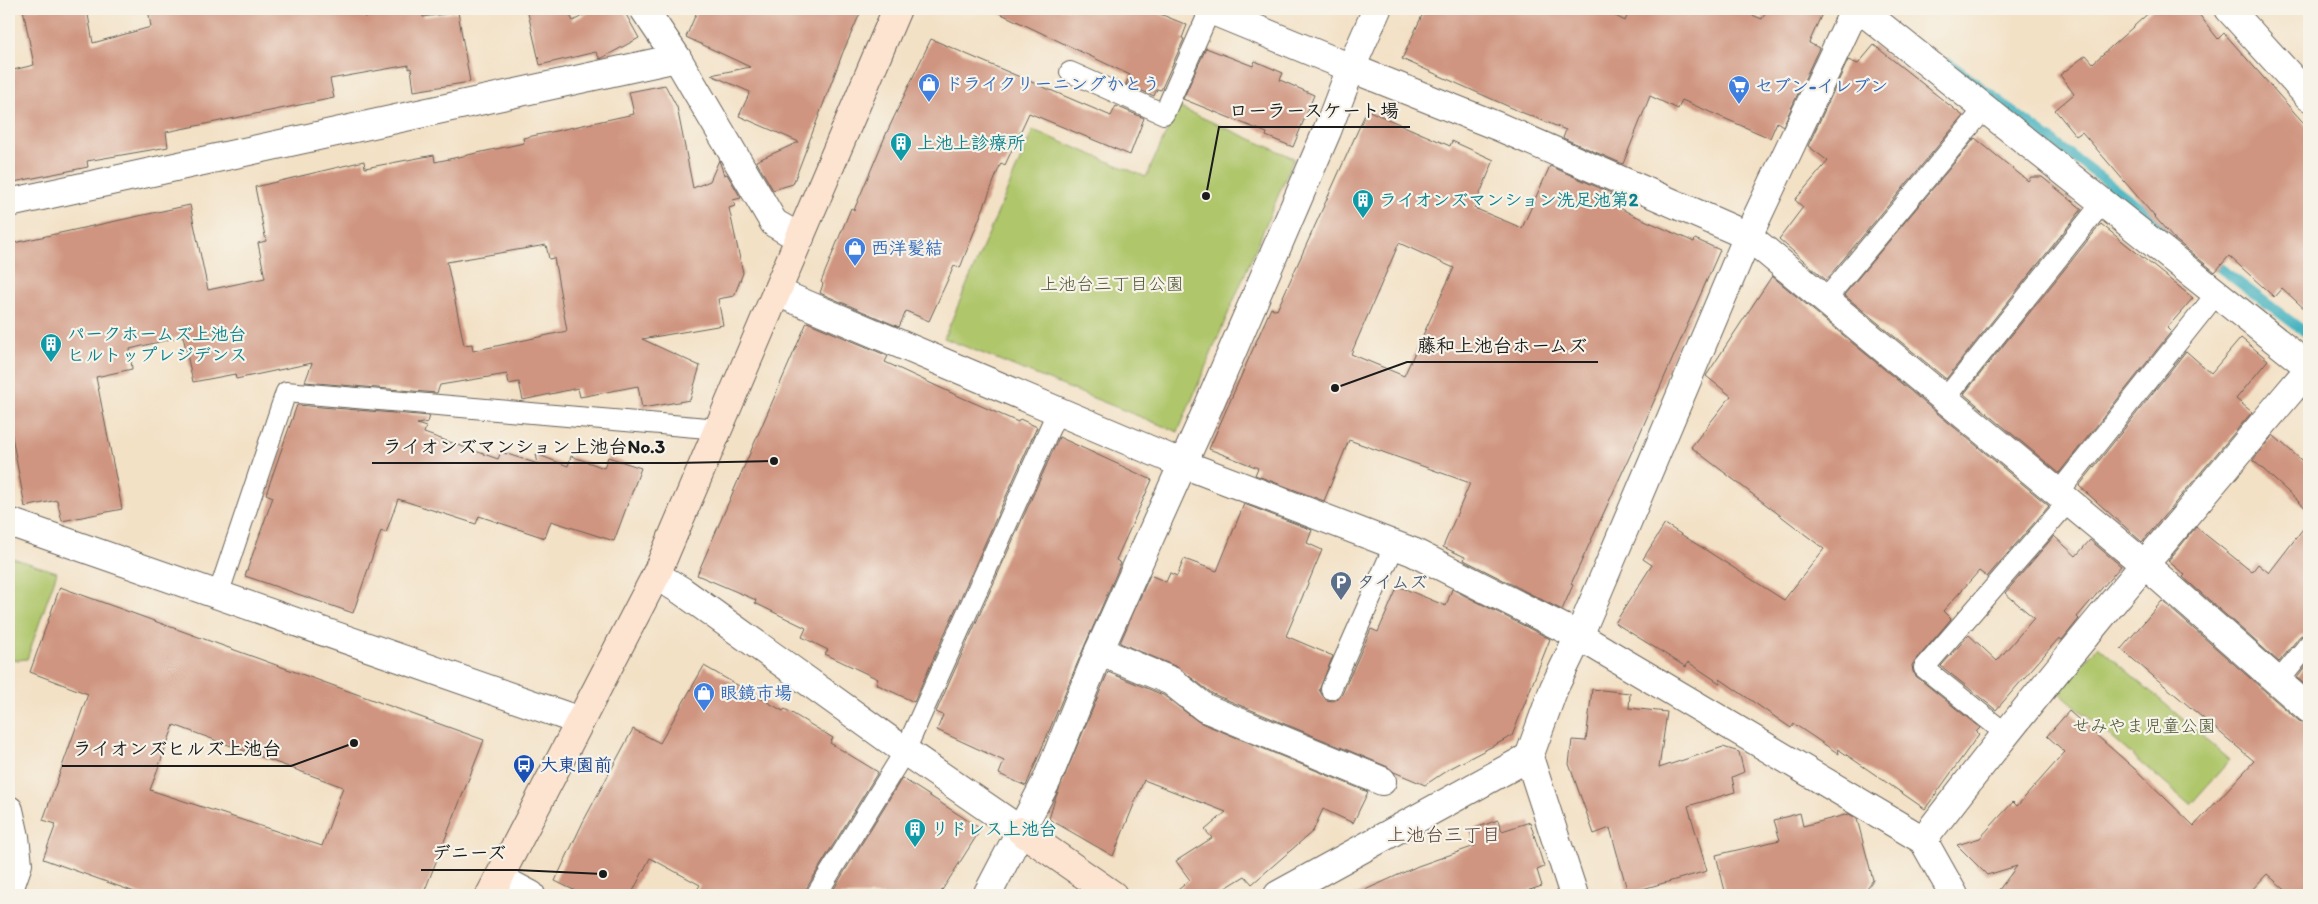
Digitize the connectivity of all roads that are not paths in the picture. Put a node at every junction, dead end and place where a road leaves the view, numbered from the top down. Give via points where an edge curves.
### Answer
1 (644, 9) edge
2 (897, 9) edge
3 (1377, 9) edge
4 (1855, 9) edge
5 (1860, 9) edge
6 (2229, 9) edge
7 (1216, 10) edge
8 (677, 58) junction
9 (1351, 68) junction
10 (1070, 72) dead end
11 (2309, 97) edge
12 (1985, 108) junction
13 (2103, 202) junction
14 (9, 203) edge
15 (1748, 236) junction
16 (800, 238) junction
17 (777, 292) junction
18 (2218, 293) junction
19 (1825, 300) junction
20 (2309, 368) edge
21 (1945, 399) junction
22 (1058, 410) junction
23 (719, 429) junction
24 (1183, 464) junction
25 (2063, 498) junction
26 (9, 522) edge
27 (1396, 544) junction
28 (2144, 564) junction
29 (656, 575) junction
30 (218, 595) junction
31 (1579, 636) junction
32 (2309, 644) edge
33 (1099, 651) junction
34 (2278, 682) junction
35 (1331, 689) dead end
36 (2309, 709) edge
37 (580, 721) junction
38 (2005, 733) junction
39 (905, 751) junction
40 (1528, 758) junction
41 (1382, 781) dead end
42 (9, 810) edge
43 (1021, 831) junction
44 (1923, 840) junction
45 (494, 887) edge
46 (9, 890) edge
47 (531, 895) edge
48 (816, 895) edge
49 (987, 895) edge
50 (1113, 895) edge
51 (1278, 895) edge
52 (1574, 895) edge
53 (1954, 895) edge

1 - 8 street
2 - 16 street
3 - 9 street
4 - 15 street
5 - 12 street
6 - 11 street
7 - 9 street
7 - 10 lane via 1164,114
8 - 14 street
8 - 16 street via 774,223
9 - 15 street via 1497,126
9 - 24 street
12 - 13 street
12 - 19 lane
13 - 18 street
13 - 21 lane
15 - 19 street
15 - 31 street
16 - 17 street
17 - 22 street
17 - 23 street
18 - 20 street
18 - 25 lane
19 - 21 street
20 - 28 street
21 - 25 street
22 - 24 street
22 - 39 lane
23 - 29 street
23 - 30 lane via 286,392
24 - 27 street
24 - 33 street
25 - 28 street
25 - 38 lane via 1924,668
26 - 30 street
27 - 31 street
27 - 35 lane
28 - 34 street
28 - 38 street
29 - 37 street
29 - 39 street
30 - 37 street
31 - 40 street via 1554,688
31 - 44 street
32 - 34 lane
33 - 41 street via 1171,681 1205,708
33 - 43 street via 1047,780
34 - 36 street
37 - 45 street
38 - 44 street
39 - 43 street
39 - 48 lane
40 - 51 street
40 - 52 street
42 - 46 street via 18,864
43 - 49 street
43 - 50 street
44 - 53 street
45 - 47 street

